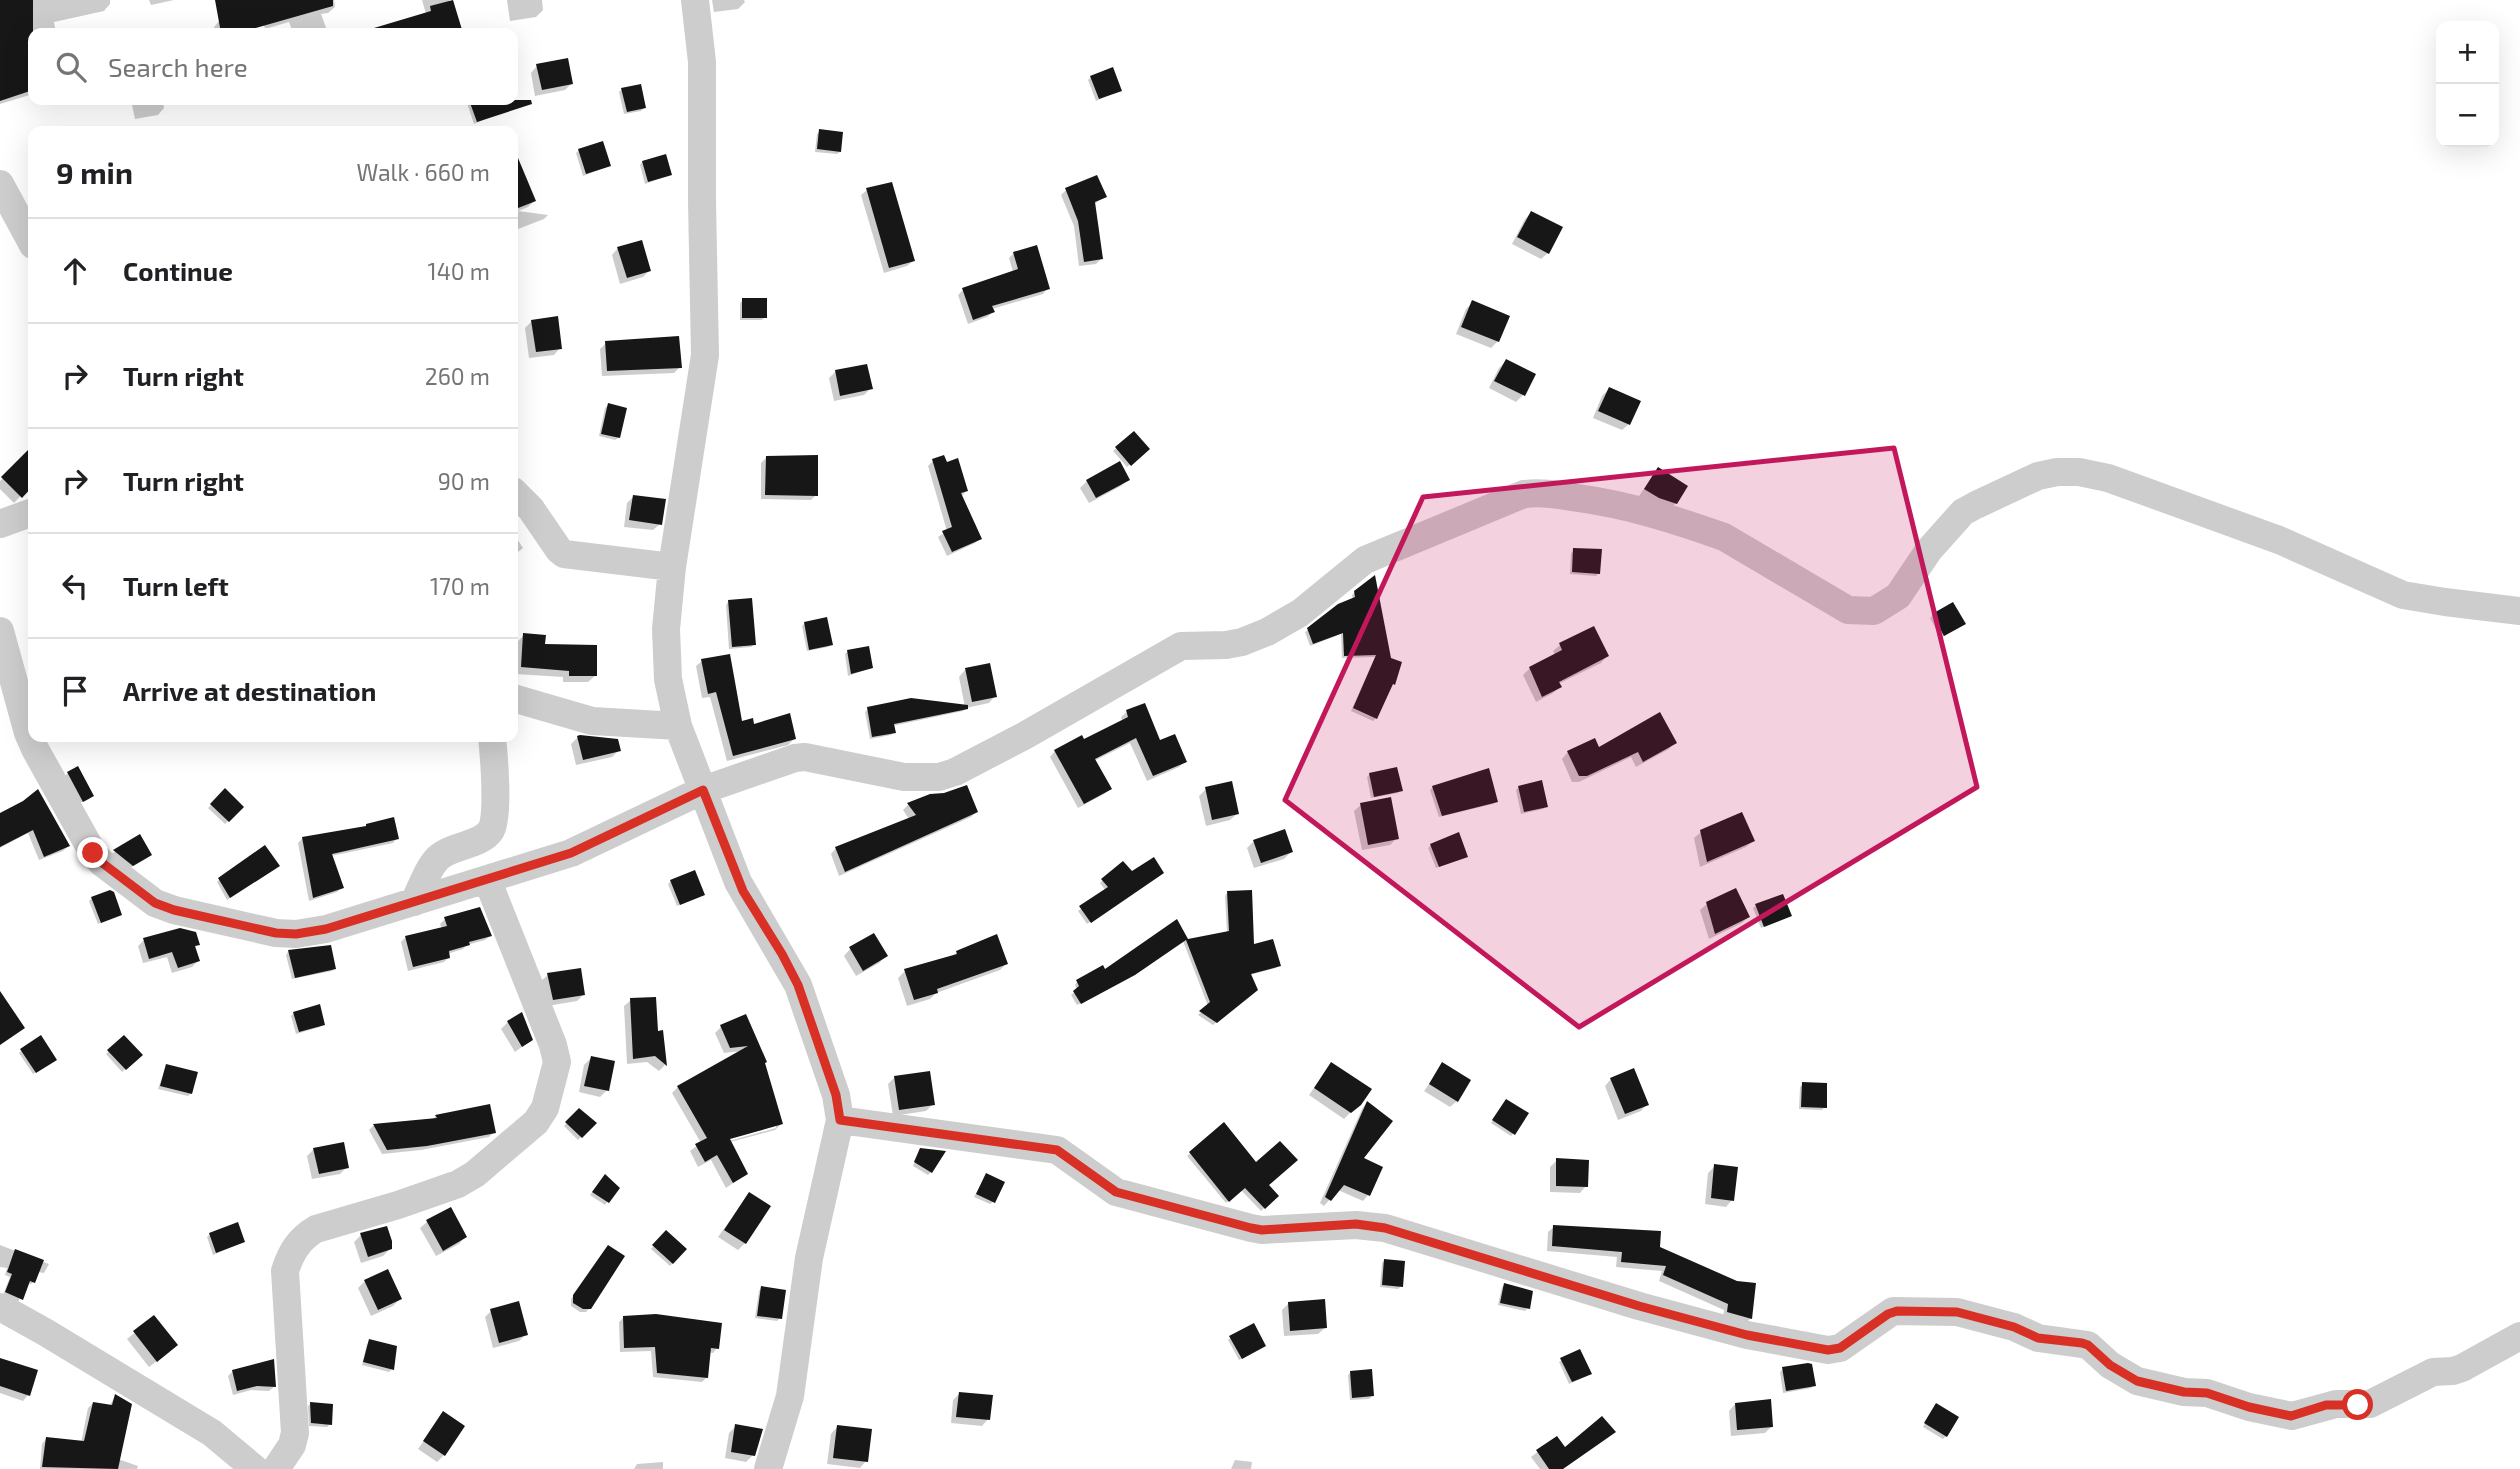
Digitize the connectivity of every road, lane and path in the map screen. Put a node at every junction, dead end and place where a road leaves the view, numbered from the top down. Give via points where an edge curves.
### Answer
1 (695, 0) edge
2 (0, 184) edge
3 (28, 236) edge
4 (518, 496) edge
5 (28, 514) edge
6 (0, 524) edge
7 (672, 567) junction
8 (2520, 611) edge
9 (0, 631) edge
10 (518, 699) edge
11 (678, 726) junction
12 (28, 733) edge
13 (33, 742) edge
14 (492, 742) edge
15 (703, 790) junction
16 (487, 880) junction
17 (414, 902) junction
18 (840, 1120) junction
19 (0, 1307) edge
20 (2520, 1336) edge
21 (255, 1469) edge
22 (276, 1469) edge
23 (768, 1469) edge

1 - 7 street via 702,62 705,355
2 - 3 street
4 - 7 street via 564,554
5 - 6 street
7 - 11 street via 666,629 668,679
8 - 15 street via 2403,595 2279,540 2108,478 2079,472 2038,476 1963,512 1929,550 1898,596 1874,611 1848,610 1707,531 1619,503 1534,493 1365,560 1300,613 1267,632 1226,645 1181,646 956,772 904,777 805,757
9 - 12 street
10 - 11 street via 592,721
11 - 15 street
13 - 17 street via 93,853 155,903 296,934
14 - 17 street via 493,826 486,835 437,859
15 - 16 street via 571,853
15 - 18 street via 743,891 798,985 836,1095
16 - 17 street
16 - 22 street via 553,1045 557,1062 545,1108 536,1122 458,1184 316,1229 293,1249 285,1270 295,1433
18 - 20 street via 1057,1150 1116,1192 1251,1228 1356,1224 1385,1228 1639,1306 1747,1335 1828,1350 1840,1348 1893,1311 1957,1312 2038,1338 2088,1345 2137,1381 2207,1393 2291,1416 2326,1405 2379,1401 2433,1372 2462,1368
18 - 23 street via 809,1258 790,1396
19 - 21 street via 212,1433

